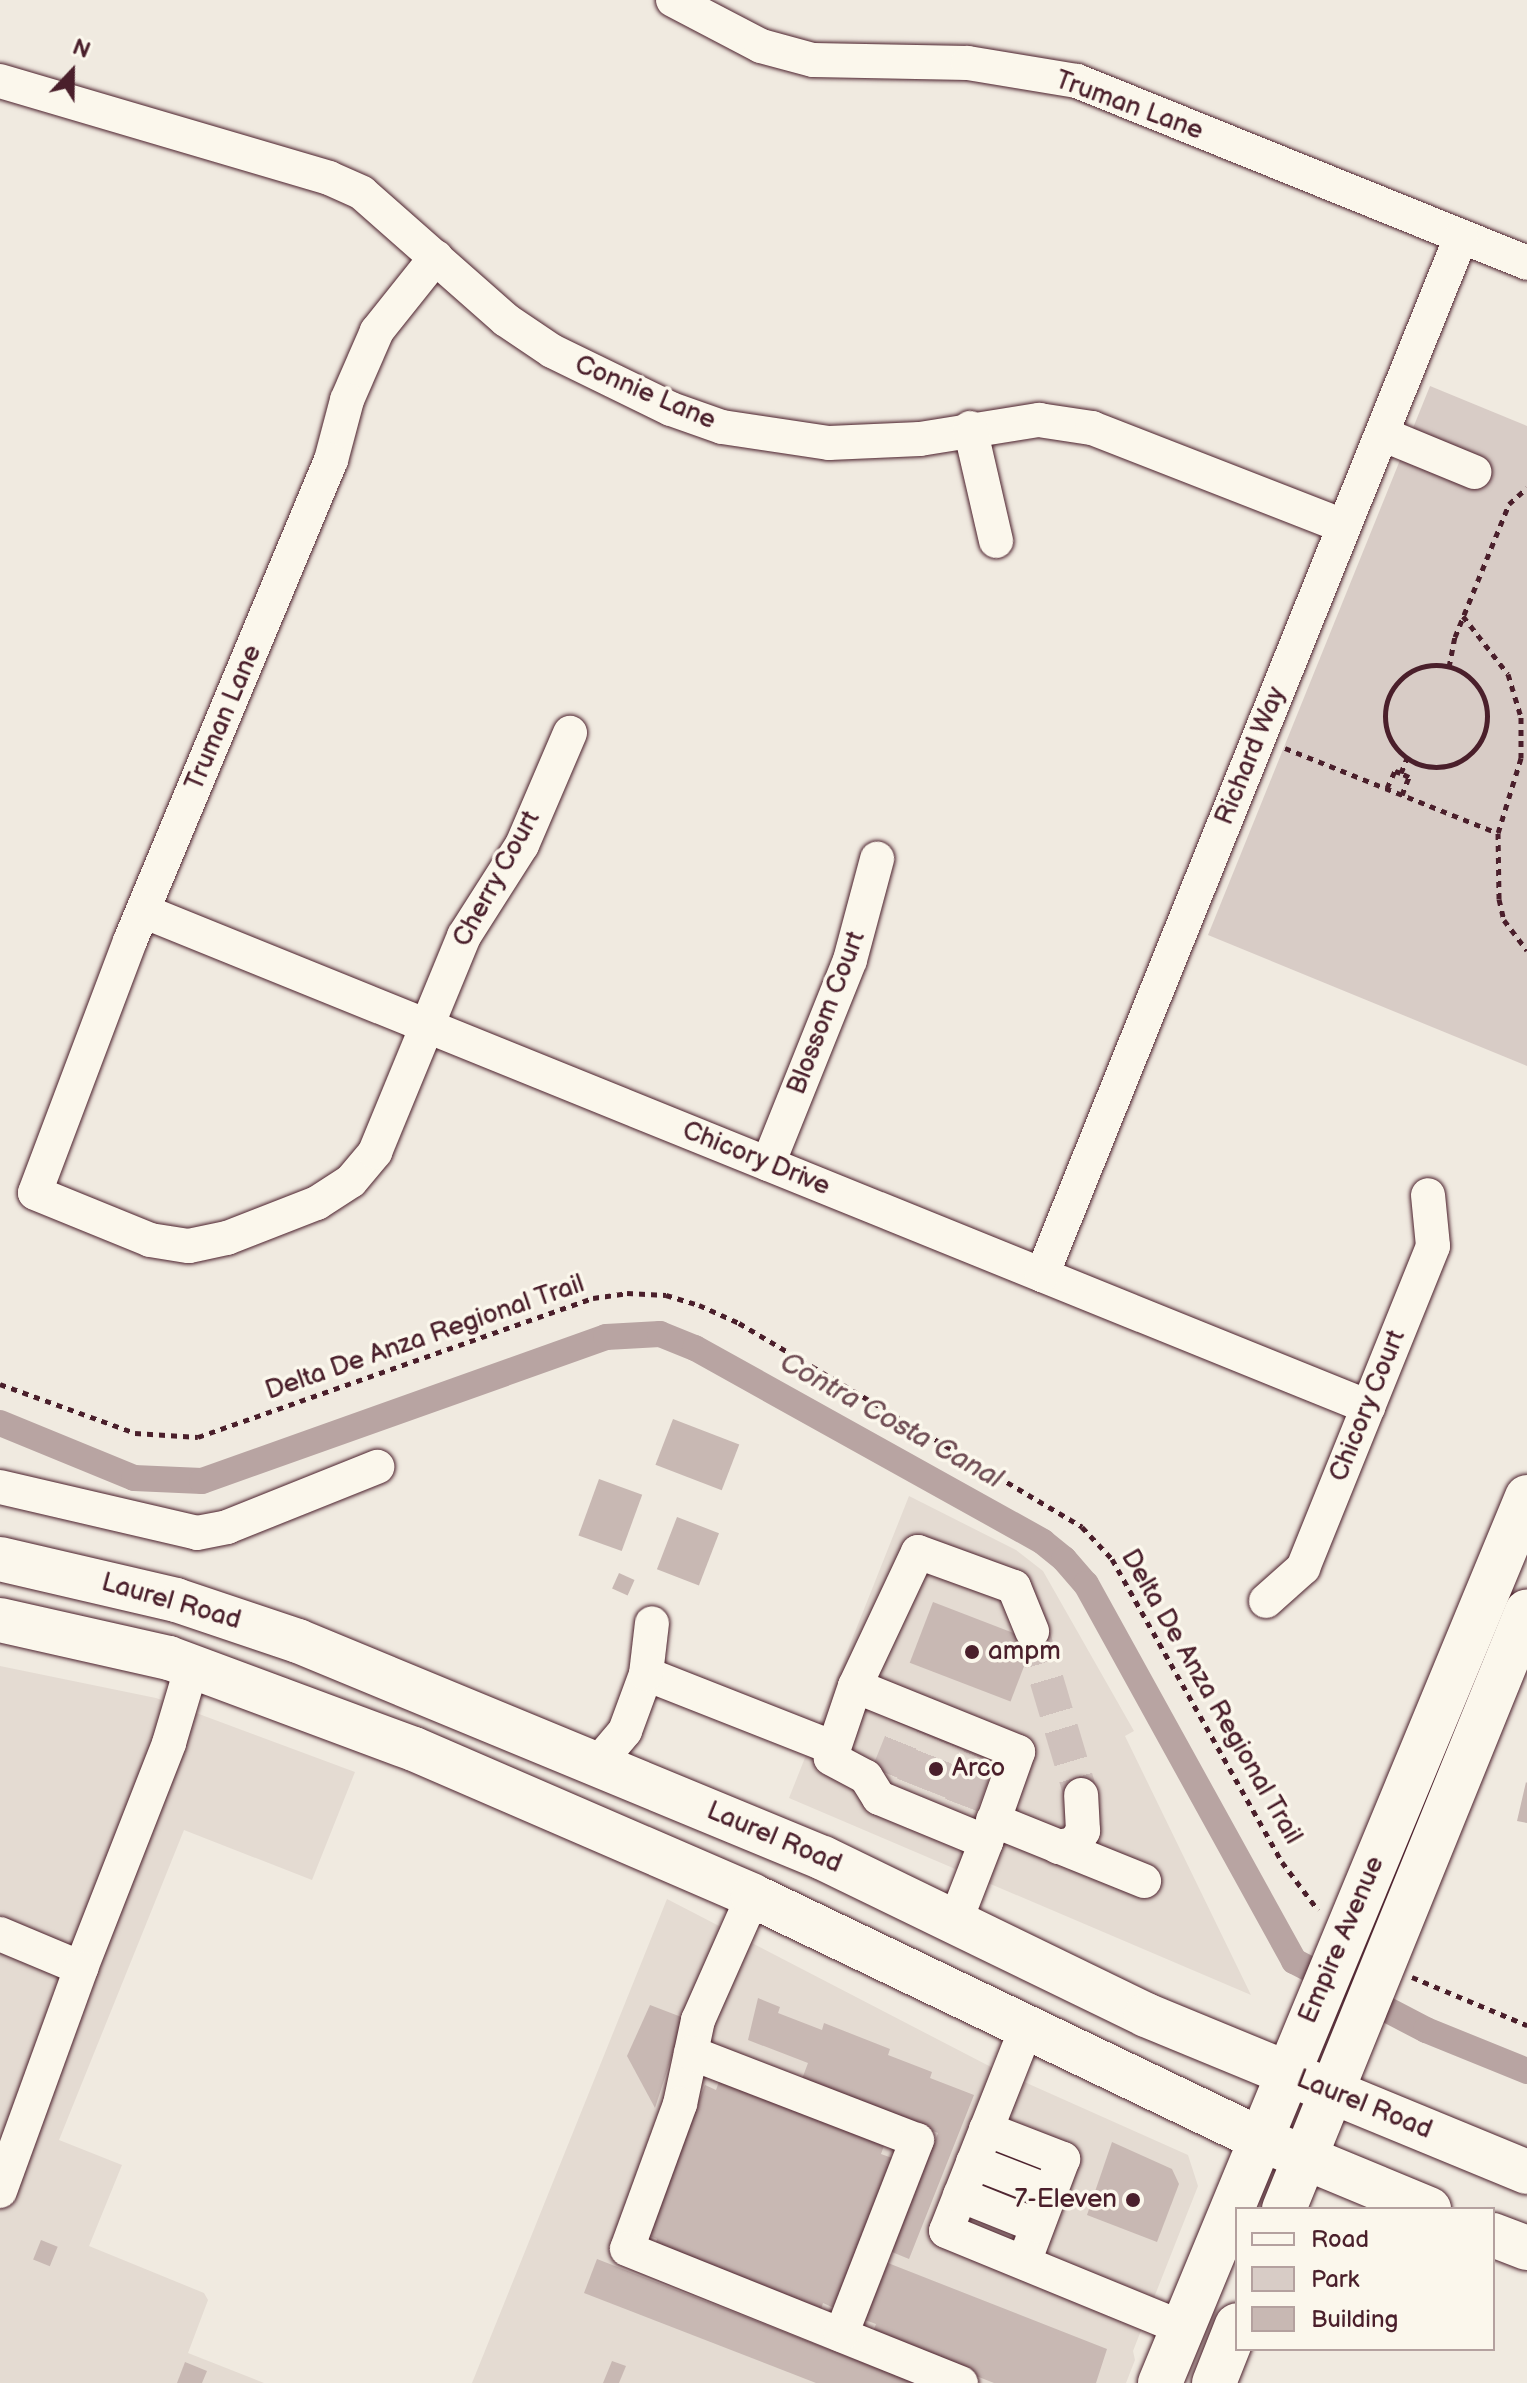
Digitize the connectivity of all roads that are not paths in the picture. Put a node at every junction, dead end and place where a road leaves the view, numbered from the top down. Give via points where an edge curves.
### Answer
1 (673, 0) edge
2 (0, 81) edge
3 (1461, 237) junction
4 (436, 257) junction
5 (1527, 263) edge
6 (970, 428) junction
7 (1382, 434) junction
8 (1474, 472) dead end
9 (1344, 526) junction
10 (996, 541) dead end
11 (570, 733) dead end
12 (877, 859) dead end
13 (143, 911) junction
14 (425, 1026) junction
15 (768, 1164) junction
16 (35, 1193) joint
17 (1428, 1195) dead end
18 (1042, 1275) junction
19 (1368, 1407) junction
20 (377, 1467) dead end
21 (0, 1487) edge
22 (1527, 1497) edge
23 (0, 1559) edge
24 (1266, 1601) dead end
25 (1527, 1611) edge
26 (0, 1620) edge
27 (652, 1623) dead end
28 (1032, 1631) tunnel mouth
29 (192, 1666) junction
30 (646, 1674) junction
31 (855, 1686) junction
32 (834, 1748) junction
33 (598, 1763) junction
34 (1081, 1795) tunnel mouth
35 (574, 1818) junction
36 (989, 1831) junction
37 (1058, 1847) junction
38 (1144, 1881) dead end
39 (753, 1896) junction
40 (955, 1922) junction
41 (0, 1934) edge
42 (81, 1968) junction
43 (1026, 2029) junction
44 (691, 2053) junction
45 (1287, 2073) junction
46 (1331, 2091) junction
47 (986, 2129) junction
48 (1260, 2139) junction
49 (1304, 2159) junction
50 (973, 2162) junction
51 (1527, 2172) edge
52 (0, 2191) edge
53 (1050, 2192) junction
54 (960, 2195) junction
55 (1285, 2207) edge
56 (1424, 2207) edge
57 (1037, 2226) junction
58 (1495, 2236) edge
59 (1527, 2248) edge
60 (1024, 2262) junction
61 (1182, 2328) junction
62 (1235, 2330) edge
63 (841, 2335) junction
64 (961, 2383) edge
65 (1160, 2383) edge
66 (1214, 2383) edge

1 - 3 street, Truman Lane via 761,46 813,60 862,65 968,63 1077,81
2 - 4 street, Connie Lane via 329,178 362,193
3 - 5 street, Truman Lane
3 - 7 street, Richard Way
4 - 6 street, Connie Lane via 506,320 552,351 671,409 722,427 829,443 882,443
4 - 13 street, Truman Lane via 377,331 347,400 331,460
6 - 9 street, Connie Lane via 1039,420 1092,428
6 - 10 street
7 - 8 street
7 - 9 street, Richard Way
9 - 18 street, Richard Way
11 - 14 street, Cherry Court via 522,845 464,936
12 - 15 street, Blossom Court via 850,960
13 - 14 street, Chicory Drive
13 - 16 street, Truman Lane
14 - 15 street, Chicory Drive
14 - 16 street, Cherry Court via 375,1152 351,1181 317,1203 227,1238 189,1246 150,1240
15 - 18 street, Chicory Drive
17 - 19 street, Chicory Court via 1433,1246
18 - 19 street, Chicory Drive
19 - 24 street, Chicory Court via 1303,1568
20 - 21 street via 227,1527 197,1533
22 - 45 main road, Empire Avenue
23 - 33 main road, Laurel Road via 176,1600 298,1641
25 - 46 main road, Empire Avenue via 1395,1974 1357,2024
26 - 29 main road
27 - 30 street
28 - 31 street via 1014,1587 918,1552
29 - 35 main road via 414,1749
29 - 42 street via 169,1743
30 - 32 street
30 - 33 street via 624,1734
31 - 32 street
31 - 36 street via 938,1724 1018,1752
32 - 36 street via 831,1758
33 - 35 main road
33 - 40 main road, Laurel Road via 823,1858
34 - 37 street via 1083,1831 1074,1844
35 - 39 main road
36 - 37 street
36 - 40 street
37 - 38 street
39 - 43 main road
39 - 44 street via 721,1959
40 - 45 main road, Laurel Road via 1146,2015
41 - 42 street
42 - 52 street
43 - 47 street
43 - 48 main road
44 - 63 street via 680,2104 627,2249
44 - 63 street via 917,2140
45 - 46 main road, Laurel Road
45 - 48 main road, Empire Avenue
46 - 49 main road, Empire Avenue
46 - 51 main road, Laurel Road
47 - 50 street
47 - 53 street via 1063,2159
48 - 49 main road
48 - 61 main road, Empire Avenue
49 - 55 main road, Empire Avenue
49 - 56 main road
50 - 53 street
50 - 54 street
53 - 57 street
54 - 57 street
54 - 60 street via 946,2231
57 - 60 street
58 - 59 main road
60 - 61 street
61 - 65 main road, Empire Avenue
62 - 66 main road
63 - 64 street

